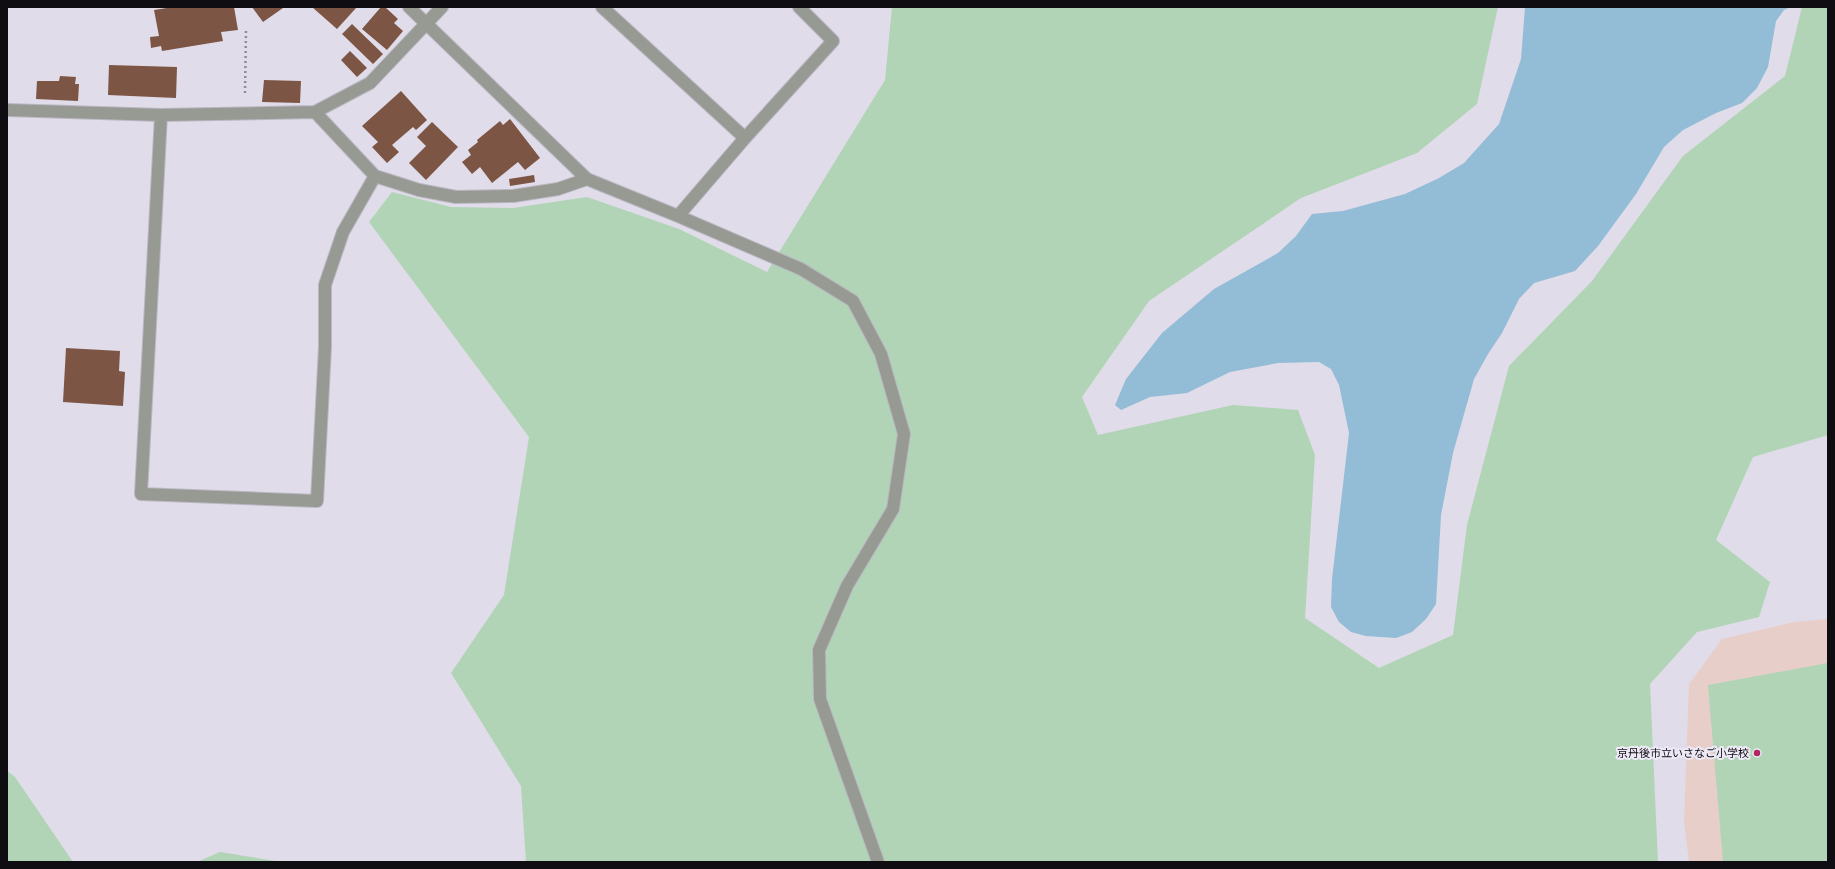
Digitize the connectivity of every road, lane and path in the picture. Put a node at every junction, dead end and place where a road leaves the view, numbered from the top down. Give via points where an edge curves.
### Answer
1 (409, 7) edge
2 (442, 7) edge
3 (602, 7) edge
4 (798, 7) edge
5 (427, 24) junction
6 (246, 30) dead end
7 (7, 110) edge
8 (314, 112) junction
9 (245, 114) junction
10 (161, 115) junction
11 (746, 138) junction
12 (375, 176) junction
13 (587, 178) junction
14 (678, 216) junction
15 (878, 862) edge

1 - 5 street
2 - 5 street
3 - 11 street
4 - 11 street via 833,41
5 - 8 street via 370,83
5 - 13 street
6 - 9 path
7 - 10 street
8 - 9 street
8 - 12 street
9 - 10 street
10 - 12 street via 141,494 317,501 325,347 325,285 343,232
11 - 14 street
12 - 13 street via 419,190 456,197 513,196 558,190
13 - 14 street
14 - 15 street via 801,269 854,301 882,354 904,434 892,510 847,586 819,650 820,699

